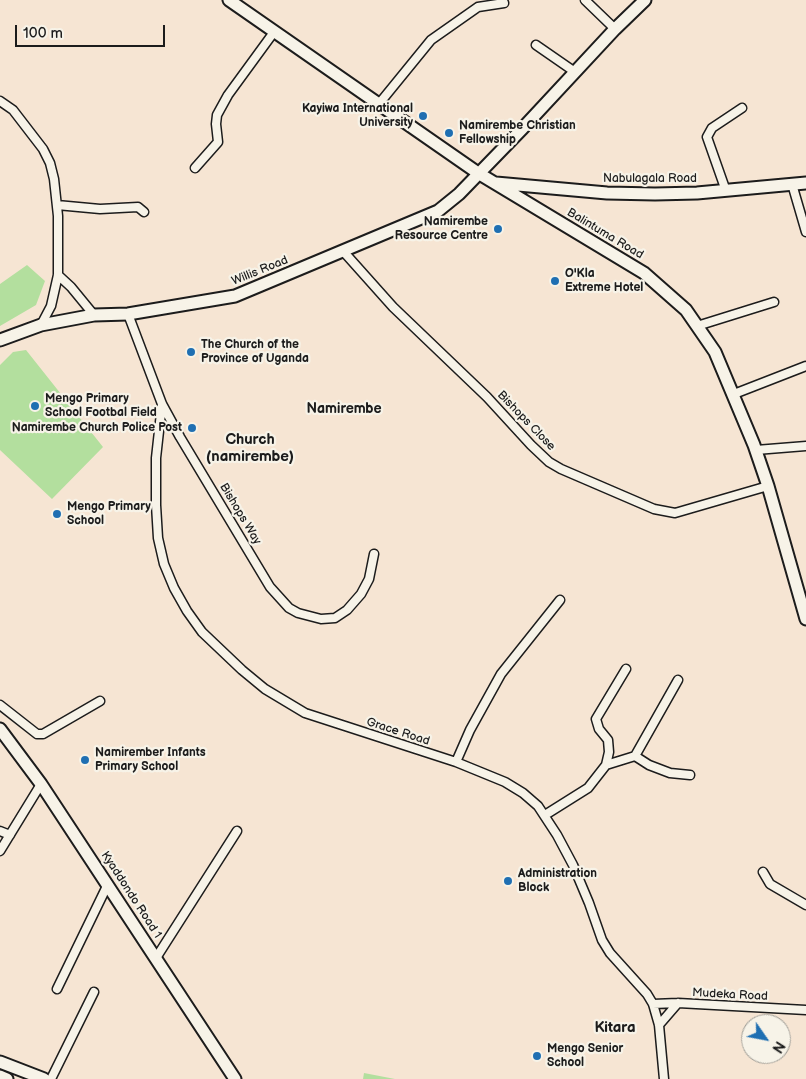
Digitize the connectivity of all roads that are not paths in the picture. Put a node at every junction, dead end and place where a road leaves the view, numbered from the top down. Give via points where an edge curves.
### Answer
1 (229, 0) edge
2 (585, 0) edge
3 (645, 0) edge
4 (504, 3) dead end
5 (615, 28) junction
6 (274, 32) junction
7 (536, 45) dead end
8 (575, 72) junction
9 (0, 101) edge
10 (378, 105) junction
11 (742, 108) dead end
12 (195, 168) dead end
13 (478, 174) junction
14 (494, 183) junction
15 (806, 183) edge
16 (792, 184) junction
17 (726, 191) junction
18 (57, 205) junction
19 (144, 212) dead end
20 (806, 232) edge
21 (343, 251) junction
22 (58, 275) junction
23 (774, 302) dead end
24 (128, 314) junction
25 (94, 315) junction
26 (41, 325) junction
27 (698, 326) junction
28 (0, 340) edge
29 (806, 366) edge
30 (734, 394) junction
31 (162, 404) junction
32 (806, 446) edge
33 (756, 450) junction
34 (768, 486) junction
35 (374, 554) dead end
36 (560, 600) dead end
37 (806, 619) edge
38 (626, 669) dead end
39 (678, 680) dead end
40 (100, 701) dead end
41 (0, 705) edge
42 (0, 729) edge
43 (635, 756) junction
44 (456, 762) junction
45 (606, 766) junction
46 (690, 775) dead end
47 (41, 784) junction
48 (545, 815) junction
49 (0, 831) edge
50 (237, 831) dead end
51 (10, 835) junction
52 (0, 851) edge
53 (763, 872) dead end
54 (108, 884) junction
55 (806, 904) edge
56 (156, 958) junction
57 (57, 989) dead end
58 (94, 992) dead end
59 (678, 1003) junction
60 (653, 1004) junction
61 (806, 1010) edge
62 (659, 1025) junction
63 (0, 1062) edge
64 (0, 1076) edge
65 (7, 1079) edge
66 (44, 1079) edge
67 (51, 1079) edge
68 (235, 1079) edge
69 (664, 1079) edge

1 - 6 street, Balintuma Road
2 - 5 street
3 - 5 street, Willis Road
4 - 10 street via 478,7 431,40
5 - 8 street, Willis Road
6 - 10 street, Balintuma Road
6 - 12 street via 228,95 217,115 218,142
7 - 8 street
8 - 13 street, Willis Road
9 - 18 street via 13,110 43,149 50,163
10 - 13 street, Balintuma Road
11 - 17 street via 712,128 707,137
13 - 14 street, Balintuma Road
13 - 21 street, Willis Road via 438,211
14 - 17 street, Nabulagala Road via 607,193
14 - 27 street, Balintuma Road via 644,273 686,310
15 - 16 street, Nabulagala Road
16 - 17 street, Nabulagala Road
16 - 20 street
18 - 19 street via 100,209 138,207
18 - 22 street
21 - 24 street, Willis Road via 235,296
21 - 34 street, Bishops Close via 393,307 487,397 531,445 561,469 654,509 675,513
22 - 25 street
22 - 26 street via 51,306
23 - 27 street
24 - 25 street, Willis Road
24 - 31 street, Bishops Way
25 - 26 street, Willis Road
26 - 28 street, Willis Road
27 - 30 street, Balintuma Road via 715,352
29 - 30 street
30 - 33 street, Balintuma Road
31 - 35 street, Bishops Way via 270,587 290,608 321,619 335,618 347,610 360,594 369,579
31 - 44 street, Grace Road via 156,466 158,538 174,588 202,632 265,689 305,713
32 - 33 street
33 - 34 street, Balintuma Road
34 - 37 street, Balintuma Road
36 - 44 street via 501,674
38 - 45 street via 596,720 608,740
39 - 43 street
40 - 41 street via 43,734 37,734
42 - 47 street, Kyaddondo Road 1
43 - 45 street
43 - 46 street via 649,765
44 - 48 street, Grace Road via 505,782 523,793
45 - 48 street via 588,788
47 - 51 street
47 - 54 street, Kyaddondo Road 1
48 - 60 street, Grace Road via 573,865 602,940
49 - 51 street
50 - 56 street
51 - 52 street
53 - 55 street via 770,884
54 - 56 street, Kyaddondo Road 1
54 - 57 street
56 - 68 street, Kyaddondo Road 1
58 - 67 street
59 - 60 street, Mudeka Road
59 - 61 street, Mudeka Road
59 - 62 street
60 - 62 street, Grace Road
62 - 69 street, Grace Road
63 - 66 street
64 - 65 street

